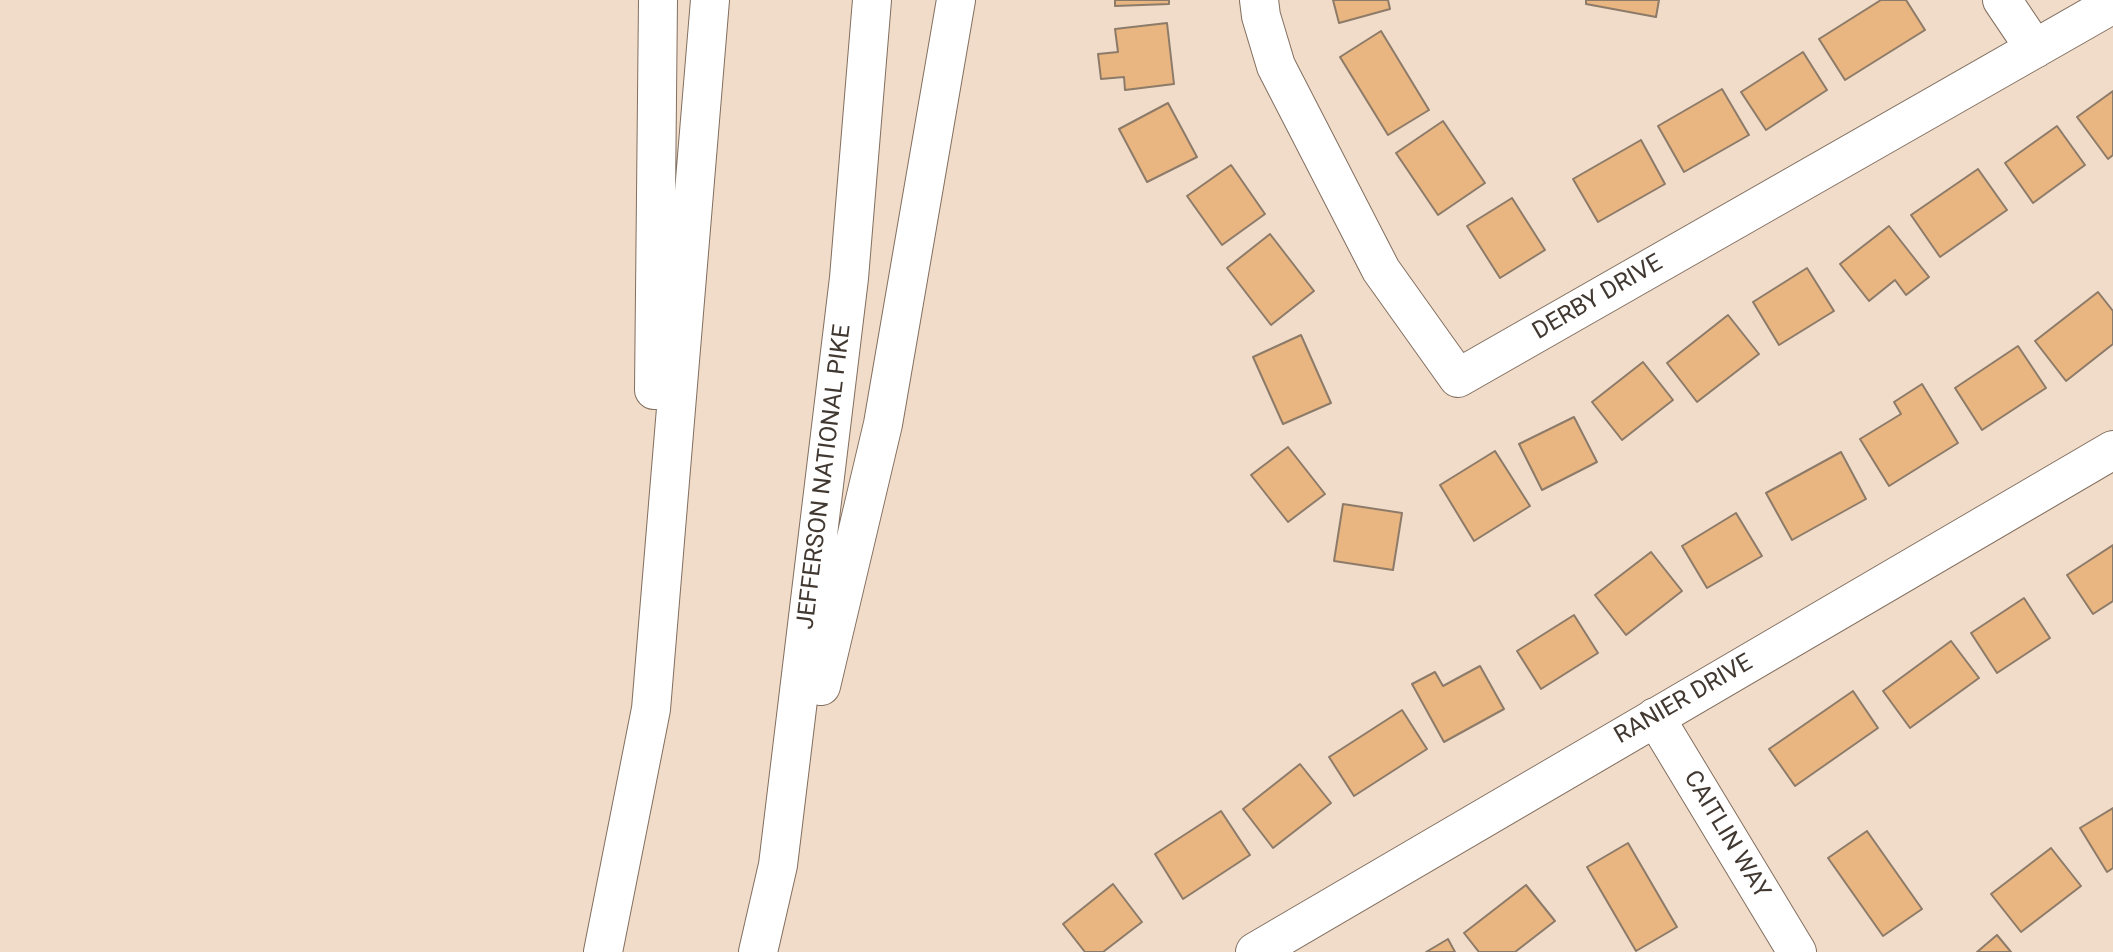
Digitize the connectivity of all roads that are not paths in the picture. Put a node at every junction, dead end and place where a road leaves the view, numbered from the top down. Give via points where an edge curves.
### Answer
1 (658, 0) edge
2 (710, 0) edge
3 (872, 0) edge
4 (956, 0) edge
5 (1259, 0) edge
6 (2002, 0) edge
7 (2113, 5) edge
8 (2035, 48) junction
9 (2113, 450) edge
10 (651, 709) junction
11 (1655, 717) junction
12 (778, 865) junction
13 (603, 952) edge
14 (758, 952) edge
15 (1255, 952) edge
16 (1797, 952) edge

1 - 10 main road
2 - 10 main road
3 - 12 main road, JEFFERSON NATIONAL PIKE via 849,278
4 - 12 main road via 883,424
5 - 8 main road, DERBY DRIVE via 1276,66 1381,271 1458,378
6 - 8 main road
7 - 8 main road, DERBY DRIVE
9 - 11 main road, RANIER DRIVE
10 - 13 main road
11 - 15 main road, RANIER DRIVE
11 - 16 main road, CAITLIN WAY
12 - 14 main road, JEFFERSON NATIONAL PIKE

